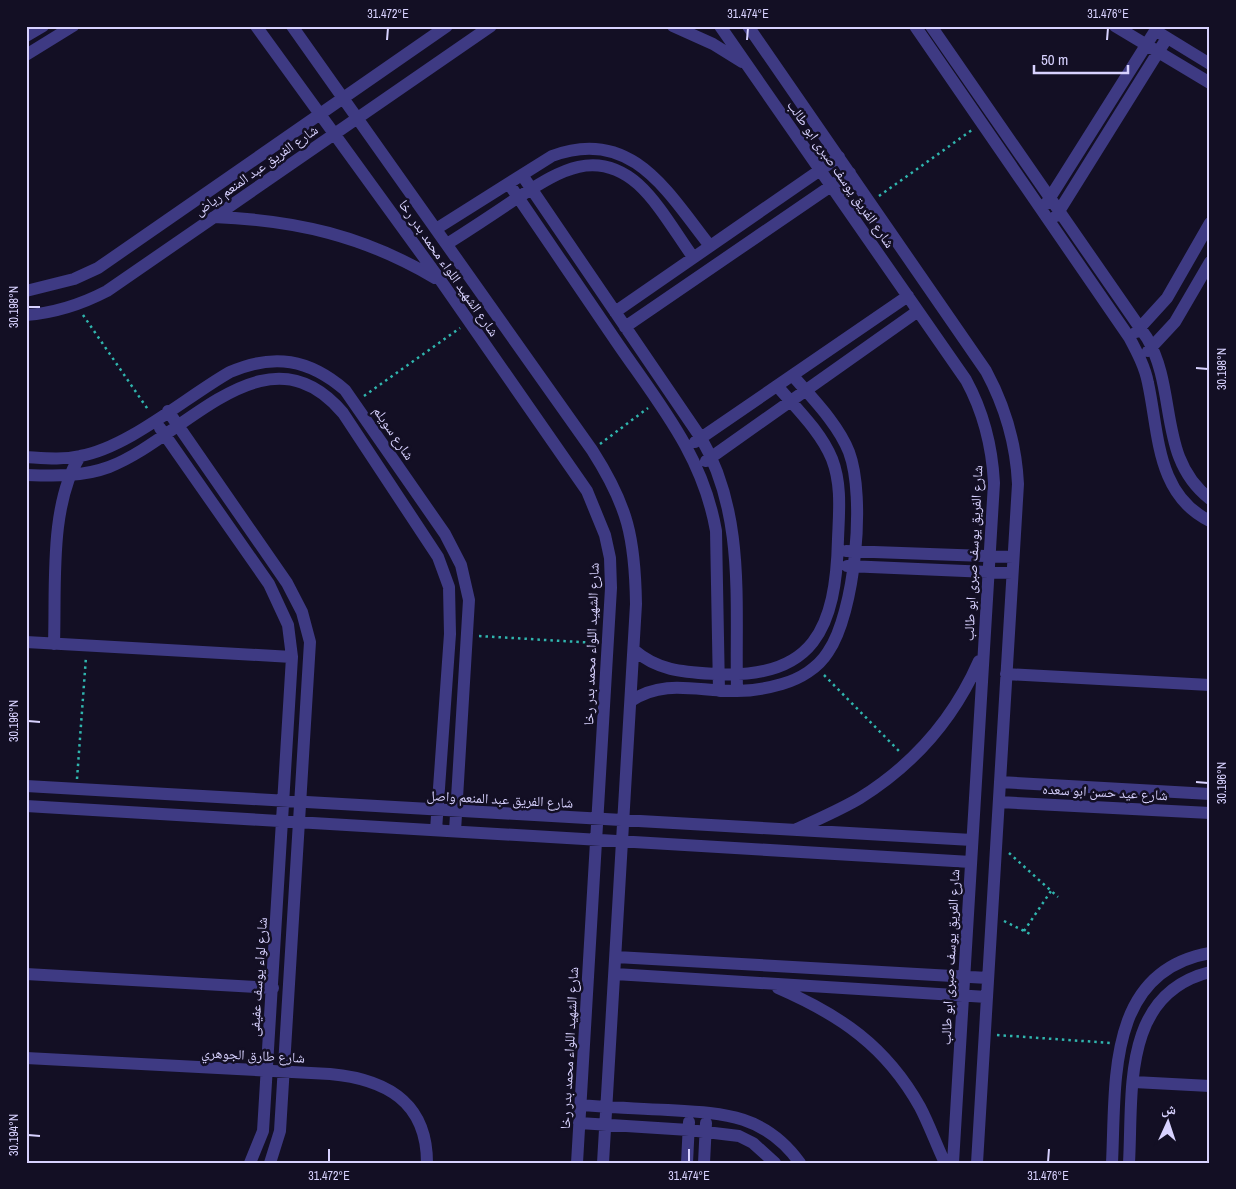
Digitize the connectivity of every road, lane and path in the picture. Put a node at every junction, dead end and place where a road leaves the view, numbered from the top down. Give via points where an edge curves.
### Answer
1 (42, 26) edge
2 (73, 26) edge
3 (256, 26) edge
4 (292, 26) edge
5 (447, 26) edge
6 (491, 26) edge
7 (673, 26) edge
8 (720, 26) edge
9 (915, 26) edge
10 (932, 26) edge
11 (1115, 26) edge
12 (753, 28) edge
13 (1151, 28) edge
14 (26, 36) edge
15 (1167, 38) junction
16 (1146, 45) junction
17 (1158, 52) junction
18 (26, 55) edge
19 (1210, 64) edge
20 (747, 65) junction
21 (1210, 83) edge
22 (343, 98) junction
23 (320, 114) junction
24 (358, 118) junction
25 (982, 124) junction
26 (335, 134) junction
27 (838, 157) junction
28 (820, 170) junction
29 (850, 173) junction
30 (522, 176) junction
31 (508, 184) junction
32 (831, 186) junction
33 (531, 189) junction
34 (1050, 197) junction
35 (518, 198) junction
36 (870, 202) junction
37 (1042, 211) junction
38 (1059, 211) junction
39 (214, 217) junction
40 (1210, 223) edge
41 (1051, 224) junction
42 (436, 229) junction
43 (447, 244) junction
44 (710, 246) junction
45 (693, 257) junction
46 (1210, 262) edge
47 (441, 281) junction
48 (26, 291) edge
49 (908, 296) junction
50 (76, 305) junction
51 (918, 311) junction
52 (615, 312) junction
53 (26, 315) edge
54 (469, 322) junction
55 (625, 326) junction
56 (1141, 328) junction
57 (1129, 337) junction
58 (1153, 347) junction
59 (1140, 357) junction
60 (793, 376) junction
61 (778, 386) junction
62 (806, 391) junction
63 (658, 401) junction
64 (356, 402) junction
65 (791, 402) junction
66 (168, 411) junction
67 (155, 420) junction
68 (178, 426) junction
69 (165, 435) junction
70 (841, 436) junction
71 (701, 438) junction
72 (825, 445) junction
73 (688, 447) junction
74 (592, 450) junction
75 (80, 456) junction
76 (26, 457) edge
77 (712, 457) junction
78 (697, 466) junction
79 (26, 475) edge
80 (69, 476) junction
81 (839, 492) junction
82 (856, 492) junction
83 (1210, 499) edge
84 (1210, 521) edge
85 (838, 551) junction
86 (854, 552) junction
87 (989, 556) junction
88 (1013, 557) junction
89 (836, 565) junction
90 (853, 566) junction
91 (988, 572) junction
92 (1012, 573) junction
93 (468, 635) junction
94 (26, 642) edge
95 (54, 644) junction
96 (608, 644) junction
97 (87, 646) junction
98 (634, 650) junction
99 (984, 652) junction
100 (292, 656) junction
101 (816, 667) junction
102 (719, 674) junction
103 (1006, 674) junction
104 (737, 675) junction
105 (1210, 684) edge
106 (719, 691) junction
107 (738, 691) junction
108 (631, 701) junction
109 (909, 761) junction
110 (1000, 782) junction
111 (26, 786) edge
112 (77, 789) junction
113 (1210, 794) edge
114 (284, 801) junction
115 (301, 802) junction
116 (999, 802) junction
117 (26, 806) edge
118 (438, 810) junction
119 (456, 811) junction
120 (1210, 813) edge
121 (597, 820) junction
122 (283, 821) junction
123 (624, 821) junction
124 (300, 822) junction
125 (436, 830) junction
126 (455, 831) junction
127 (793, 831) junction
128 (596, 840) junction
129 (972, 840) junction
130 (622, 841) junction
131 (996, 842) junction
132 (971, 862) junction
133 (1051, 891) junction
134 (1058, 897) dead end
135 (992, 915) junction
136 (1024, 931) junction
137 (1032, 935) dead end
138 (1210, 953) edge
139 (616, 958) junction
140 (1210, 972) edge
141 (26, 974) edge
142 (615, 974) junction
143 (964, 976) junction
144 (988, 978) junction
145 (769, 984) junction
146 (272, 988) junction
147 (963, 996) junction
148 (987, 997) junction
149 (985, 1034) junction
150 (1119, 1043) junction
151 (26, 1058) edge
152 (268, 1071) junction
153 (284, 1072) junction
154 (1134, 1082) junction
155 (1210, 1086) edge
156 (580, 1105) junction
157 (607, 1107) junction
158 (690, 1112) junction
159 (706, 1112) junction
160 (579, 1123) junction
161 (606, 1124) junction
162 (689, 1130) junction
163 (705, 1131) junction
164 (1113, 1140) junction
165 (1130, 1142) junction
166 (425, 1160) edge
167 (1112, 1162) edge
168 (250, 1163) edge
169 (270, 1163) edge
170 (577, 1163) edge
171 (604, 1163) edge
172 (688, 1163) edge
173 (704, 1163) edge
174 (775, 1163) edge
175 (800, 1163) edge
176 (945, 1163) edge
177 (953, 1163) edge
178 (977, 1163) edge
179 (1118, 1163) edge
180 (1129, 1163) edge

1 - 14 street
2 - 18 street
3 - 23 street, شارع الشهيد اللواء محمد بدر رخا
4 - 22 street, شارع الشهيد اللواء محمد بدر رخا
5 - 22 street, شارع الفريق عبد المنعم رياض
6 - 24 street, شارع الفريق عبد المنعم رياض
7 - 20 street via 713,44
8 - 20 street, شارع الفريق يوسف صبرى ابو طالب
9 - 25 street
10 - 34 street
11 - 16 street
12 - 27 street, شارع الفريق يوسف صبرى ابو طالب
13 - 15 street
13 - 16 street
15 - 17 street
15 - 19 street
16 - 17 street
16 - 34 street
17 - 21 street
17 - 38 street
20 - 28 street, شارع الفريق يوسف صبرى ابو طالب
22 - 23 street, شارع الفريق عبد المنعم رياض
22 - 24 street, شارع الشهيد اللواء محمد بدر رخا
23 - 26 street, شارع الشهيد اللواء محمد بدر رخا
23 - 48 street, شارع الفريق عبد المنعم رياض via 98,268 74,279
24 - 26 street, شارع الفريق عبد المنعم رياض
24 - 42 street, شارع الشهيد اللواء محمد بدر رخا
25 - 36 path
25 - 37 street
26 - 39 street, شارع الفريق عبد المنعم رياض
26 - 47 street, شارع الشهيد اللواء محمد بدر رخا
27 - 28 street
27 - 29 street, شارع الفريق يوسف صبرى ابو طالب
28 - 32 street, شارع الفريق يوسف صبرى ابو طالب
28 - 44 street
29 - 32 street
29 - 36 street, شارع الفريق يوسف صبرى ابو طالب
30 - 31 street
30 - 33 street
30 - 44 street via 552,156 568,150 583,148 614,152 655,176
31 - 35 street
31 - 42 street
32 - 49 street, شارع الفريق يوسف صبرى ابو طالب
32 - 55 street
33 - 35 street
33 - 45 street via 569,168 584,166 613,170 638,185
33 - 52 street
34 - 37 street
34 - 38 street
35 - 43 street
35 - 63 street
36 - 88 street, شارع الفريق يوسف صبرى ابو طالب via 986,371 1003,406 1013,436 1018,484
37 - 41 street
38 - 41 street
38 - 56 street
39 - 47 street via 282,222 349,238 380,249
39 - 50 street, شارع الفريق عبد المنعم رياض via 107,291
40 - 56 street via 1167,298
41 - 57 street
42 - 43 street, شارع الشهيد اللواء محمد بدر رخا
43 - 74 street, شارع الشهيد اللواء محمد بدر رخا
44 - 45 street
45 - 52 street
46 - 58 street via 1175,322
47 - 54 street, شارع الشهيد اللواء محمد بدر رخا
49 - 51 street, شارع الفريق يوسف صبرى ابو طالب
49 - 60 street
50 - 53 street, شارع الفريق عبد المنعم رياض
50 - 67 path
51 - 62 street
51 - 87 street, شارع الفريق يوسف صبرى ابو طالب via 966,380 984,419 993,461
52 - 55 street
54 - 64 path
54 - 96 street, شارع الشهيد اللواء محمد بدر رخا via 578,478 598,513 610,558
55 - 71 street
56 - 57 street
56 - 58 street
57 - 59 street
58 - 59 street
58 - 83 street via 1163,377 1178,458 1187,475
59 - 84 street via 1148,383 1161,461 1185,502
60 - 61 street
60 - 62 street
61 - 65 street
61 - 71 street
62 - 65 street
62 - 70 street
63 - 73 street
63 - 74 path
64 - 66 street, شارع سويلم via 319,371 286,361 266,361 230,372
64 - 93 street, شارع سويلم via 454,549 469,600
65 - 72 street
65 - 77 street
66 - 67 street, شارع سويلم
66 - 68 street
67 - 69 street, شارع لواء يوسف عفيفى
67 - 75 street, شارع سويلم via 110,447
68 - 69 street
68 - 115 street via 288,583 302,612 310,642 310,658
68 - 118 street via 236,390 266,378 298,380 316,387 343,413 438,557 449,587 451,618
69 - 80 street via 110,466
69 - 100 street, شارع لواء يوسف عفيفى via 269,584 288,625
70 - 72 street
70 - 82 street via 851,460
71 - 73 street
71 - 77 street
72 - 81 street via 837,476
73 - 78 street
74 - 98 street, شارع الشهيد اللواء محمد بدر رخا via 620,498 633,544
75 - 76 street, شارع سويلم
75 - 80 street
77 - 78 street
77 - 104 street via 726,494 734,533
78 - 102 street via 710,501 716,531
79 - 80 street
80 - 95 street via 59,514
81 - 82 street
81 - 85 street
82 - 86 street
85 - 86 street
85 - 89 street
86 - 87 street
86 - 90 street
87 - 88 street
87 - 91 street, شارع الفريق يوسف صبرى ابو طالب
88 - 92 street, شارع الفريق يوسف صبرى ابو طالب
89 - 90 street
89 - 104 street via 828,612 814,642 804,654 773,671
90 - 91 street
90 - 101 street via 844,620 828,653
91 - 92 street
91 - 99 street, شارع الفريق يوسف صبرى ابو طالب
92 - 103 street, شارع الفريق يوسف صبرى ابو طالب
93 - 96 path
93 - 119 street, شارع سويلم
94 - 95 street
95 - 97 street
96 - 121 street, شارع الشهيد اللواء محمد بدر رخا
97 - 100 street
97 - 112 path
98 - 102 street via 668,670
98 - 108 street, شارع الشهيد اللواء محمد بدر رخا
99 - 109 street via 955,707 937,732
99 - 129 street, شارع الفريق يوسف صبرى ابو طالب
100 - 114 street, شارع لواء يوسف عفيفى
101 - 107 street via 784,684
101 - 109 path
102 - 104 street
102 - 106 street
103 - 105 street
103 - 110 street, شارع الفريق يوسف صبرى ابو طالب
104 - 107 street
106 - 107 street
106 - 108 street via 662,687
108 - 123 street, شارع الشهيد اللواء محمد بدر رخا
109 - 127 street via 859,798
110 - 113 street, شارع عيد حسن ابو سعده
110 - 116 street, شارع الفريق يوسف صبرى ابو طالب
111 - 112 street, شارع الفريق عبد المنعم واصل
112 - 114 street, شارع الفريق عبد المنعم واصل
114 - 115 street, شارع الفريق عبد المنعم واصل
114 - 122 street, شارع لواء يوسف عفيفى
115 - 118 street, شارع الفريق عبد المنعم واصل
115 - 124 street
116 - 120 street, شارع عيد حسن ابو سعده
116 - 131 street, شارع الفريق يوسف صبرى ابو طالب
117 - 122 street
118 - 119 street, شارع الفريق عبد المنعم واصل
118 - 125 street
119 - 121 street, شارع الفريق عبد المنعم واصل
119 - 126 street, شارع سويلم
121 - 123 street, شارع الفريق عبد المنعم واصل
121 - 128 street, شارع الشهيد اللواء محمد بدر رخا
122 - 124 street
122 - 146 street, شارع لواء يوسف عفيفى
123 - 127 street, شارع الفريق عبد المنعم واصل
123 - 130 street, شارع الشهيد اللواء محمد بدر رخا
124 - 125 street
124 - 153 street
125 - 126 street
126 - 128 street
127 - 129 street, شارع الفريق عبد المنعم واصل
128 - 130 street
128 - 156 street, شارع الشهيد اللواء محمد بدر رخا
129 - 132 street, شارع الفريق يوسف صبرى ابو طالب
130 - 132 street
130 - 139 street, شارع الشهيد اللواء محمد بدر رخا
131 - 133 path
131 - 135 street, شارع الفريق يوسف صبرى ابو طالب
132 - 143 street, شارع الفريق يوسف صبرى ابو طالب
133 - 134 path
133 - 136 path
135 - 136 path
135 - 144 street, شارع الفريق يوسف صبرى ابو طالب
136 - 137 path
138 - 150 street via 1182,961 1159,975 1141,994
139 - 142 street, شارع الشهيد اللواء محمد بدر رخا
139 - 143 street
140 - 154 street via 1180,983 1153,1009 1138,1043
141 - 146 street
142 - 145 street
142 - 157 street, شارع الشهيد اللواء محمد بدر رخا
143 - 144 street
143 - 147 street, شارع الفريق يوسف صبرى ابو طالب
144 - 148 street, شارع الفريق يوسف صبرى ابو طالب
145 - 147 street
145 - 176 street via 812,1003 864,1036 905,1082
146 - 152 street, شارع لواء يوسف عفيفى
147 - 148 street
147 - 177 street, شارع الفريق يوسف صبرى ابو طالب
148 - 149 street, شارع الفريق يوسف صبرى ابو طالب
149 - 150 path
149 - 178 street, شارع الفريق يوسف صبرى ابو طالب
150 - 164 street
151 - 152 street, شارع طارق الجوهري
152 - 153 street, شارع طارق الجوهري
152 - 168 street, شارع لواء يوسف عفيفى via 263,1131
153 - 166 street, شارع طارق الجوهري via 350,1076 387,1088 415,1115 424,1133
153 - 169 street via 280,1131
154 - 155 street
154 - 165 street
156 - 157 street
156 - 160 street, شارع الشهيد اللواء محمد بدر رخا
157 - 158 street
157 - 161 street, شارع الشهيد اللواء محمد بدر رخا
158 - 159 street
158 - 162 street
159 - 163 street
159 - 175 street via 727,1114 762,1127 787,1146
160 - 161 street
160 - 170 street, شارع الشهيد اللواء محمد بدر رخا
161 - 162 street
161 - 171 street, شارع الشهيد اللواء محمد بدر رخا
162 - 163 street
162 - 172 street
163 - 173 street
163 - 174 street via 739,1136
164 - 165 street
164 - 167 street
165 - 180 street
167 - 179 street

